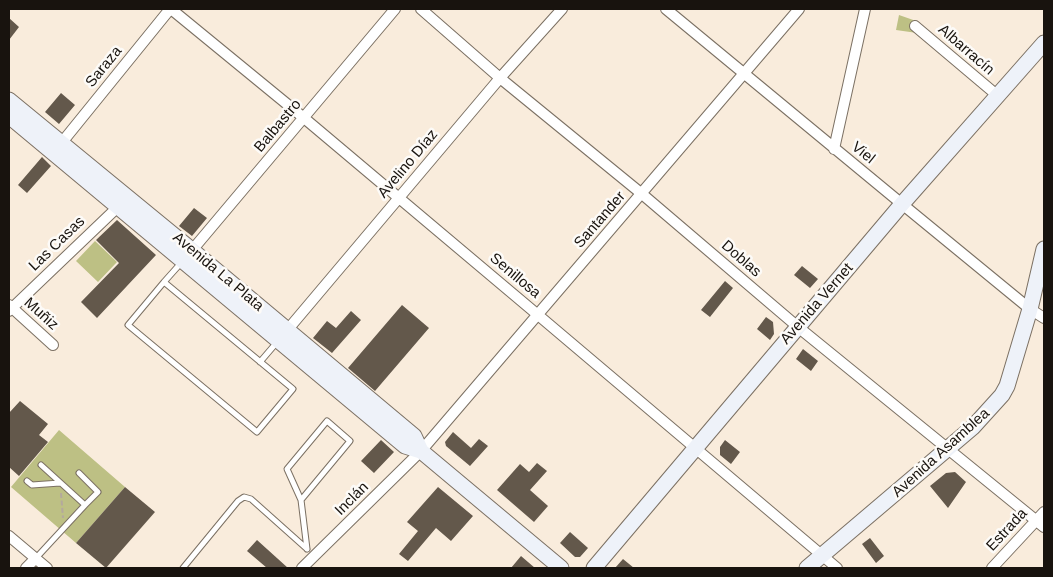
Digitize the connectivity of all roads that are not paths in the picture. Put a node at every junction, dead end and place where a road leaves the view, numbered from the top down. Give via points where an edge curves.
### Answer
1 (170, 9) edge
2 (395, 9) edge
3 (421, 9) edge
4 (562, 9) edge
5 (666, 9) edge
6 (799, 9) edge
7 (865, 9) edge
8 (916, 26) dead end
9 (1044, 43) edge
10 (743, 73) junction
11 (500, 78) junction
12 (998, 96) junction
13 (10, 107) edge
14 (304, 118) junction
15 (57, 148) junction
16 (834, 149) junction
17 (642, 194) junction
18 (399, 198) junction
19 (123, 202) junction
20 (902, 204) junction
21 (1044, 249) edge
22 (188, 256) junction
23 (164, 282) junction
24 (1040, 283) edge
25 (10, 308) edge
26 (1030, 309) junction
27 (538, 315) junction
28 (1044, 318) edge
29 (798, 327) junction
30 (283, 335) junction
31 (53, 345) dead end
32 (260, 362) junction
33 (696, 447) junction
34 (947, 449) junction
35 (422, 451) junction
36 (41, 466) dead end
37 (78, 473) dead end
38 (27, 481) dead end
39 (60, 483) junction
40 (301, 500) junction
41 (84, 506) junction
42 (1044, 512) edge
43 (1040, 524) edge
44 (9, 536) edge
45 (307, 549) junction
46 (823, 555) junction
47 (35, 559) junction
48 (310, 564) edge
49 (26, 568) edge
50 (47, 568) edge
51 (183, 568) edge
52 (561, 568) edge
53 (594, 568) edge
54 (807, 568) edge
55 (837, 568) edge
56 (992, 568) edge

1 - 14 street, Senillosa
1 - 15 street, Saraza
2 - 14 street, Balbastro
3 - 11 street, Doblas
4 - 11 street, Avelino Díaz
5 - 10 street, Viel
6 - 10 street, Santander
7 - 16 street
8 - 12 street, Albarracín
9 - 12 main road, Avenida Vernet
10 - 16 street, Viel
10 - 17 street, Santander
11 - 17 street, Doblas
11 - 18 street, Avelino Díaz
12 - 20 main road, Avenida Vernet
13 - 15 main road, Avenida La Plata
14 - 18 street, Senillosa
14 - 22 street, Balbastro
15 - 19 main road, Avenida La Plata
16 - 20 street, Viel
17 - 27 street, Santander
17 - 29 street, Doblas
18 - 27 street, Senillosa
18 - 30 street, Avelino Díaz
19 - 22 main road, Avenida La Plata
19 - 25 street, Las Casas
20 - 26 street, Viel
20 - 29 main road, Avenida Vernet
21 - 24 main road, Avenida Asamblea
22 - 23 lane
22 - 30 main road, Avenida La Plata
23 - 32 lane
23 - 32 lane via 128,325 257,432 293,389
24 - 26 main road, Avenida Asamblea
25 - 31 street, Muñiz
26 - 28 street, Viel
26 - 34 main road, Avenida Asamblea via 1002,395 973,427
27 - 33 street, Senillosa
27 - 35 street, Santander
29 - 33 main road, Avenida Vernet
29 - 34 street, Doblas
30 - 32 lane
30 - 35 main road, Avenida La Plata via 405,446
33 - 46 street, Senillosa
33 - 53 main road, Avenida Vernet
34 - 43 street, Doblas
34 - 46 main road, Avenida Asamblea
35 - 48 street, Inclán
35 - 52 main road, Avenida La Plata
36 - 39 lane
37 - 41 lane via 98,492
38 - 39 lane via 32,485
39 - 41 lane
40 - 40 lane via 288,469 327,422 350,441
40 - 45 lane
41 - 47 lane
42 - 43 street, Estrada
43 - 56 street, Estrada
44 - 47 street
45 - 48 lane
45 - 51 lane via 244,497
46 - 54 main road, Avenida Asamblea
46 - 55 street, Senillosa
47 - 49 street
47 - 50 street

